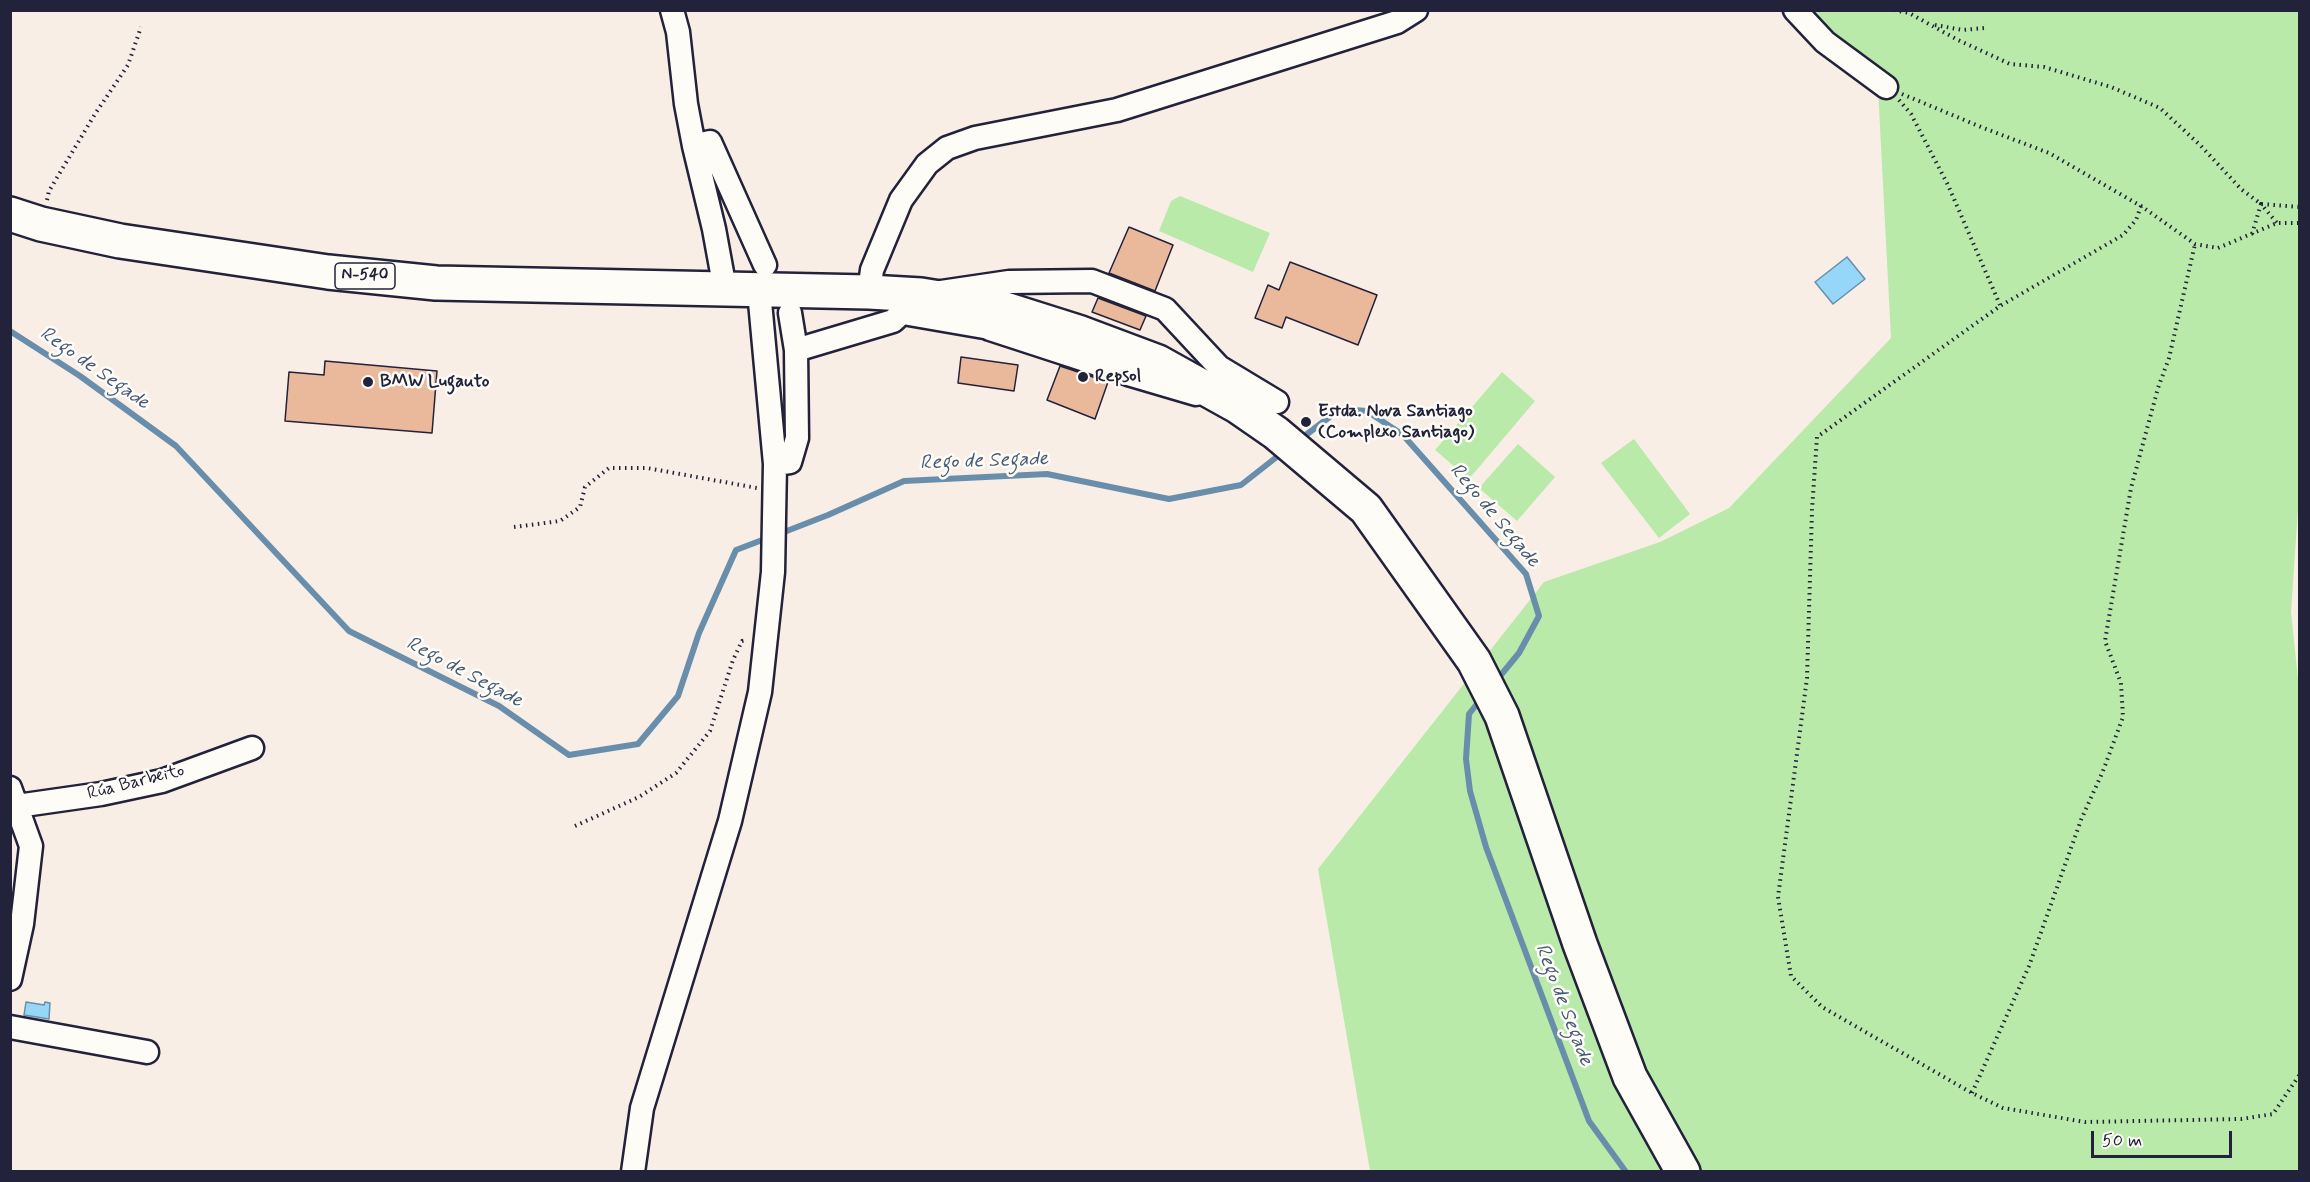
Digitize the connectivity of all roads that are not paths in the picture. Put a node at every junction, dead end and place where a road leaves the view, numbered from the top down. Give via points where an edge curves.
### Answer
1 (689, 10) edge
2 (1416, 10) edge
3 (1795, 10) edge
4 (675, 21) edge
5 (1886, 87) road end
6 (694, 146) junction
7 (10, 214) edge
8 (762, 278) junction
9 (725, 289) junction
10 (869, 292) junction
11 (924, 303) junction
12 (790, 313) dead end
13 (990, 328) junction
14 (796, 350) junction
15 (1278, 402) dead end
16 (1237, 406) junction
17 (775, 464) junction
18 (252, 748) dead end
19 (14, 797) edge
20 (10, 979) edge
21 (10, 1027) edge
22 (147, 1052) dead end
23 (633, 1172) edge
24 (1683, 1172) edge

1 - 4 street
2 - 10 street via 1397,22 1117,110 975,138 947,148 927,164 901,200 872,270
3 - 5 street via 1825,42
4 - 6 street
6 - 8 street via 710,142
6 - 9 street
7 - 9 highway, N-540 via 120,241 436,283
8 - 9 highway, N-540
8 - 10 highway, N-540
8 - 17 street
10 - 11 highway, N-540
11 - 13 street
11 - 13 street
11 - 14 street via 893,321
11 - 15 street via 1009,282 1092,281 1165,309 1219,367
11 - 16 highway, N-540 via 1002,308 1078,332 1158,362
12 - 14 street
13 - 16 street via 1128,375
14 - 17 street via 797,438 790,462
16 - 24 highway, N-540 via 1276,433 1366,509 1474,661 1502,716 1630,1077
17 - 23 street via 773,572 760,692 732,810 642,1108
18 - 19 street, Rúa Barbeito via 162,781 101,794
19 - 20 street via 31,846 22,924
21 - 22 street

